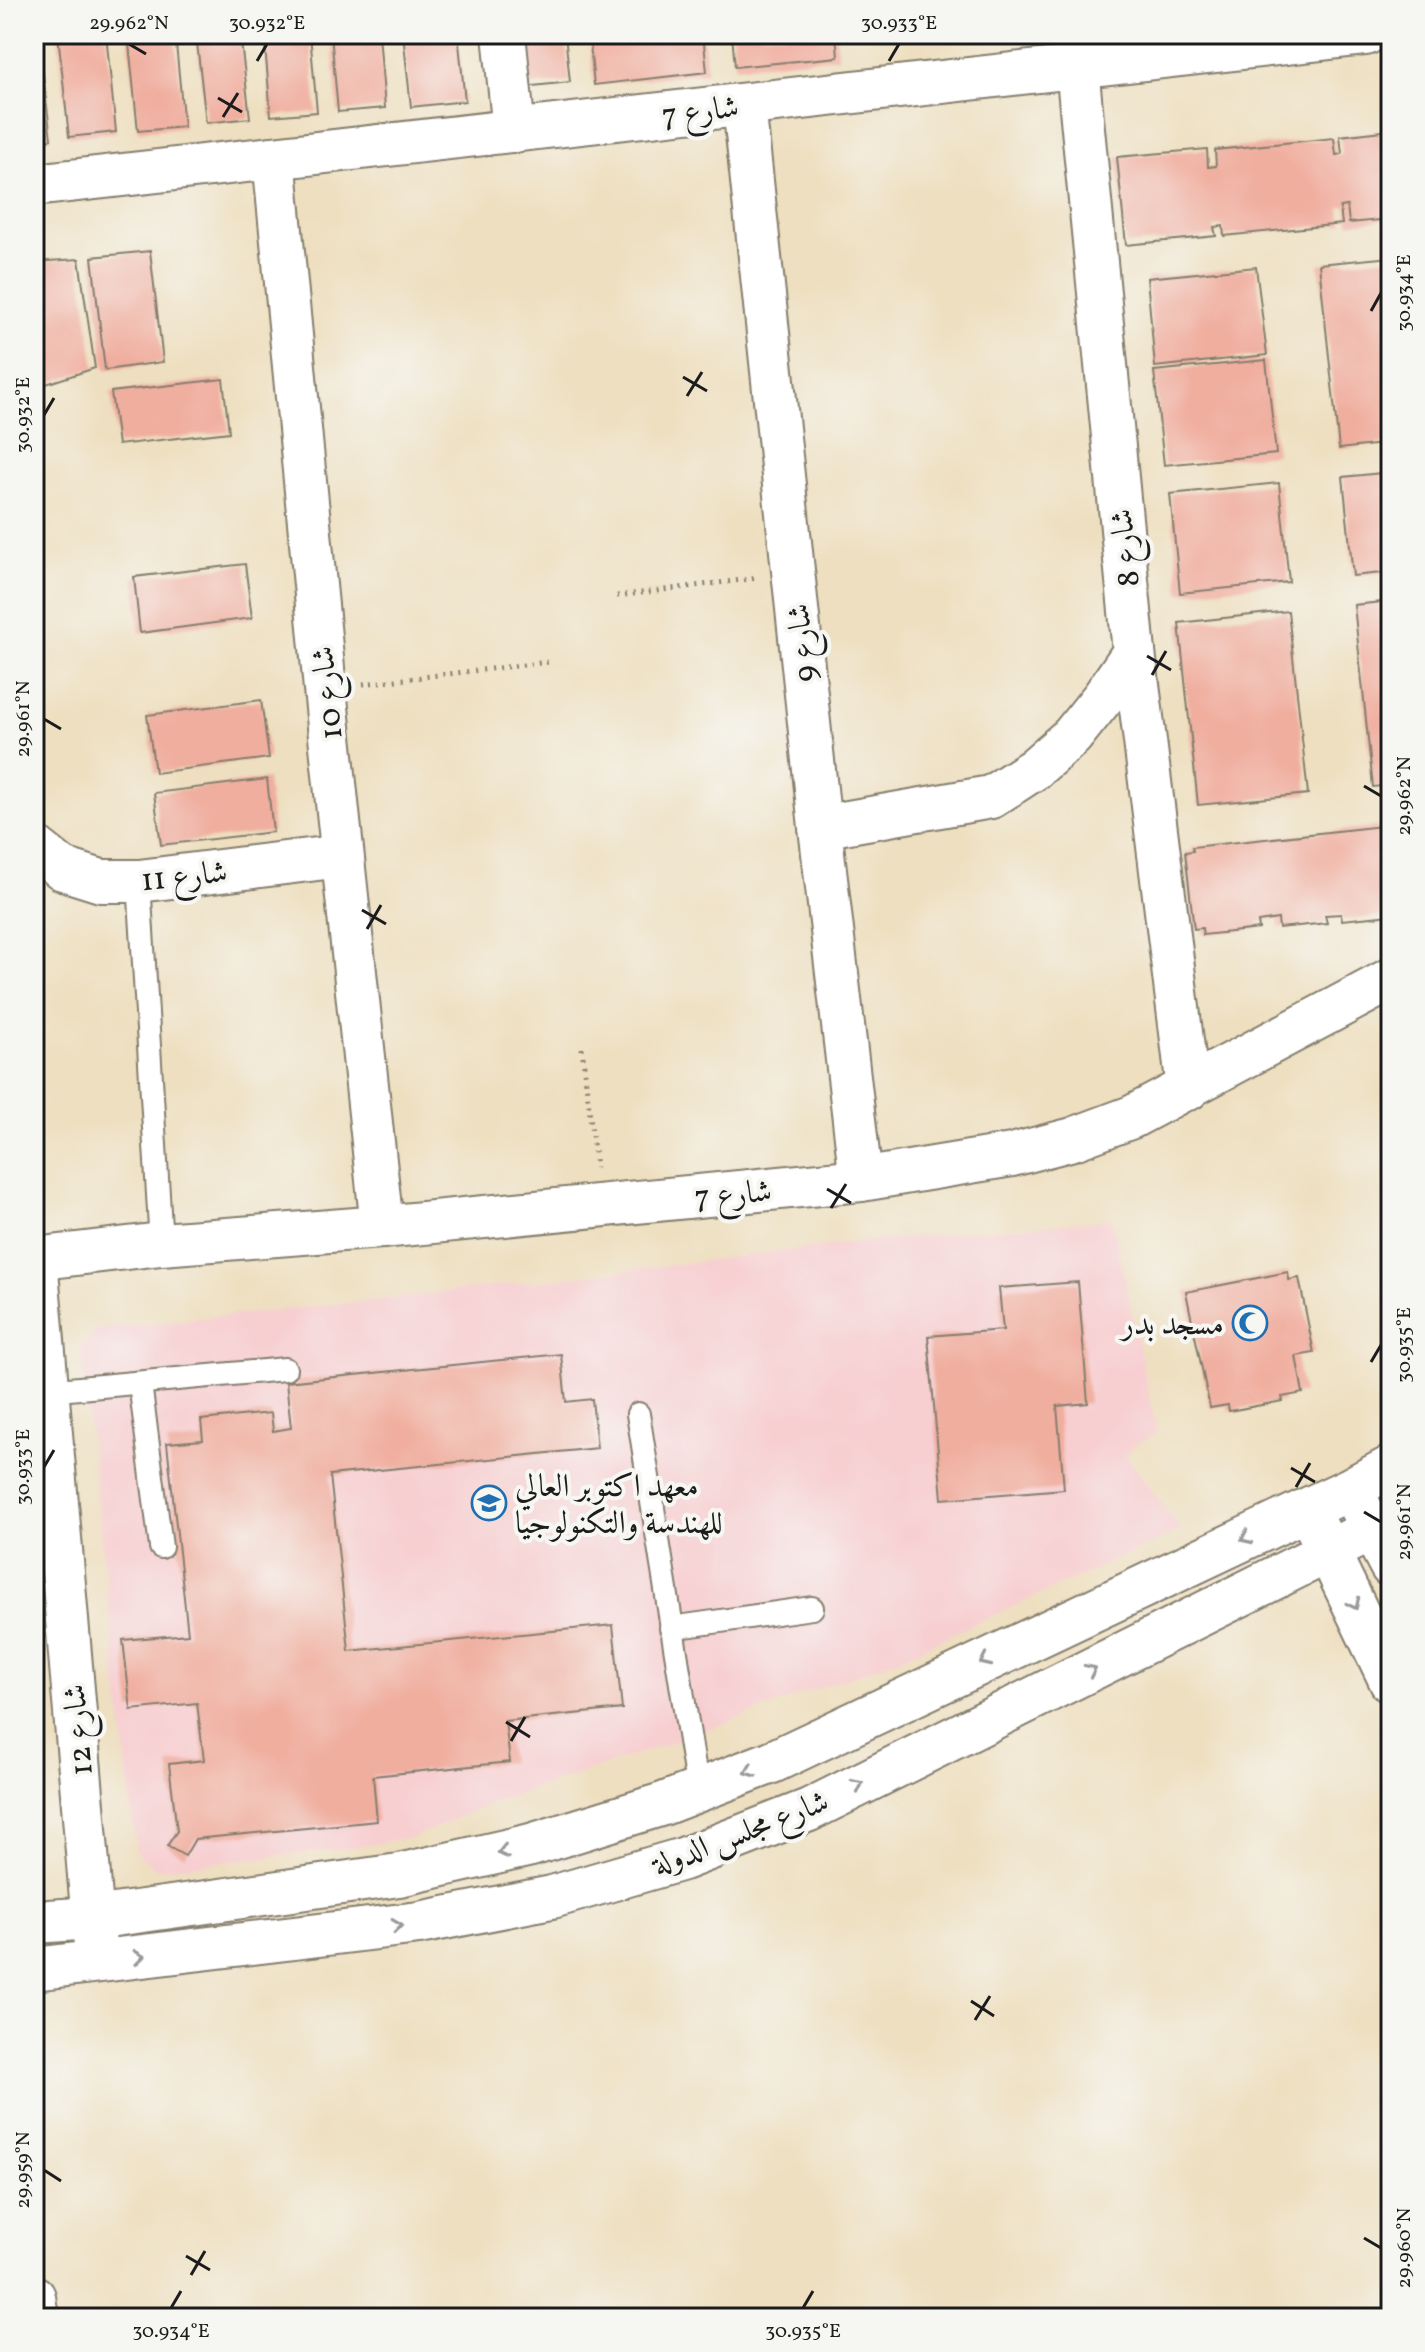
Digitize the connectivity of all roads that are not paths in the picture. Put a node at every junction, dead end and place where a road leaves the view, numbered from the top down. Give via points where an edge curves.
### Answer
1 (504, 34) edge
2 (1366, 34) edge
3 (1077, 67) junction
4 (744, 105) junction
5 (514, 131) junction
6 (274, 158) junction
7 (34, 185) edge
8 (1134, 652) junction
9 (820, 827) junction
10 (34, 846) edge
11 (342, 856) junction
12 (139, 881) junction
13 (1391, 979) edge
14 (1188, 1089) junction
15 (861, 1180) junction
16 (382, 1227) junction
17 (161, 1244) junction
18 (35, 1259) edge
19 (285, 1369) dead end
20 (140, 1383) junction
21 (47, 1391) junction
22 (638, 1414) dead end
23 (1391, 1467) edge
24 (1350, 1489) junction
25 (1307, 1509) junction
26 (1382, 1525) edge
27 (161, 1547) dead end
28 (1330, 1552) junction
29 (1391, 1566) edge
30 (812, 1608) dead end
31 (671, 1628) junction
32 (1391, 1682) edge
33 (698, 1791) junction
34 (93, 1918) junction
35 (34, 1922) edge
36 (97, 1963) junction
37 (34, 1969) edge
38 (34, 2297) edge
39 (37, 2318) edge

1 - 5 street
2 - 3 street, شارع 7
3 - 4 street, شارع 7
3 - 8 street, شارع 8
4 - 5 street, شارع 7
4 - 9 street, شارع 9
5 - 6 street, شارع 7
6 - 7 street, شارع 7
6 - 11 street, شارع 10
8 - 9 street via 1072,736 991,797
8 - 14 street, شارع 8
9 - 15 street, شارع 9
10 - 12 street, شارع 11 via 63,869 101,881
11 - 12 street, شارع 11
11 - 16 street, شارع 10
12 - 17 lane
13 - 14 street, شارع 7
14 - 15 street, شارع 7 via 1073,1139 1012,1155
15 - 16 street, شارع 7
16 - 17 street, شارع 7
17 - 18 street, شارع 7
18 - 21 street, شارع 12
19 - 20 lane
20 - 21 lane
20 - 27 lane
21 - 34 street, شارع 12
22 - 31 lane
23 - 24 street, شارع مجلس الدولة
24 - 25 street, شارع مجلس الدولة
24 - 26 street
25 - 28 street
25 -> 33 street, شارع مجلس الدولة via 772,1762
26 - 28 street, شارع مجلس الدولة
26 - 29 street
28 -> 32 street
36 -> 28 street, شارع مجلس الدولة via 419,1923 552,1897 683,1859 809,1810
30 - 31 lane
31 - 33 lane
33 -> 34 street, شارع مجلس الدولة via 531,1845 399,1875
34 - 35 street, شارع مجلس الدولة
34 - 36 street, شارع 12
36 - 37 street, شارع مجلس الدولة
38 - 39 street

